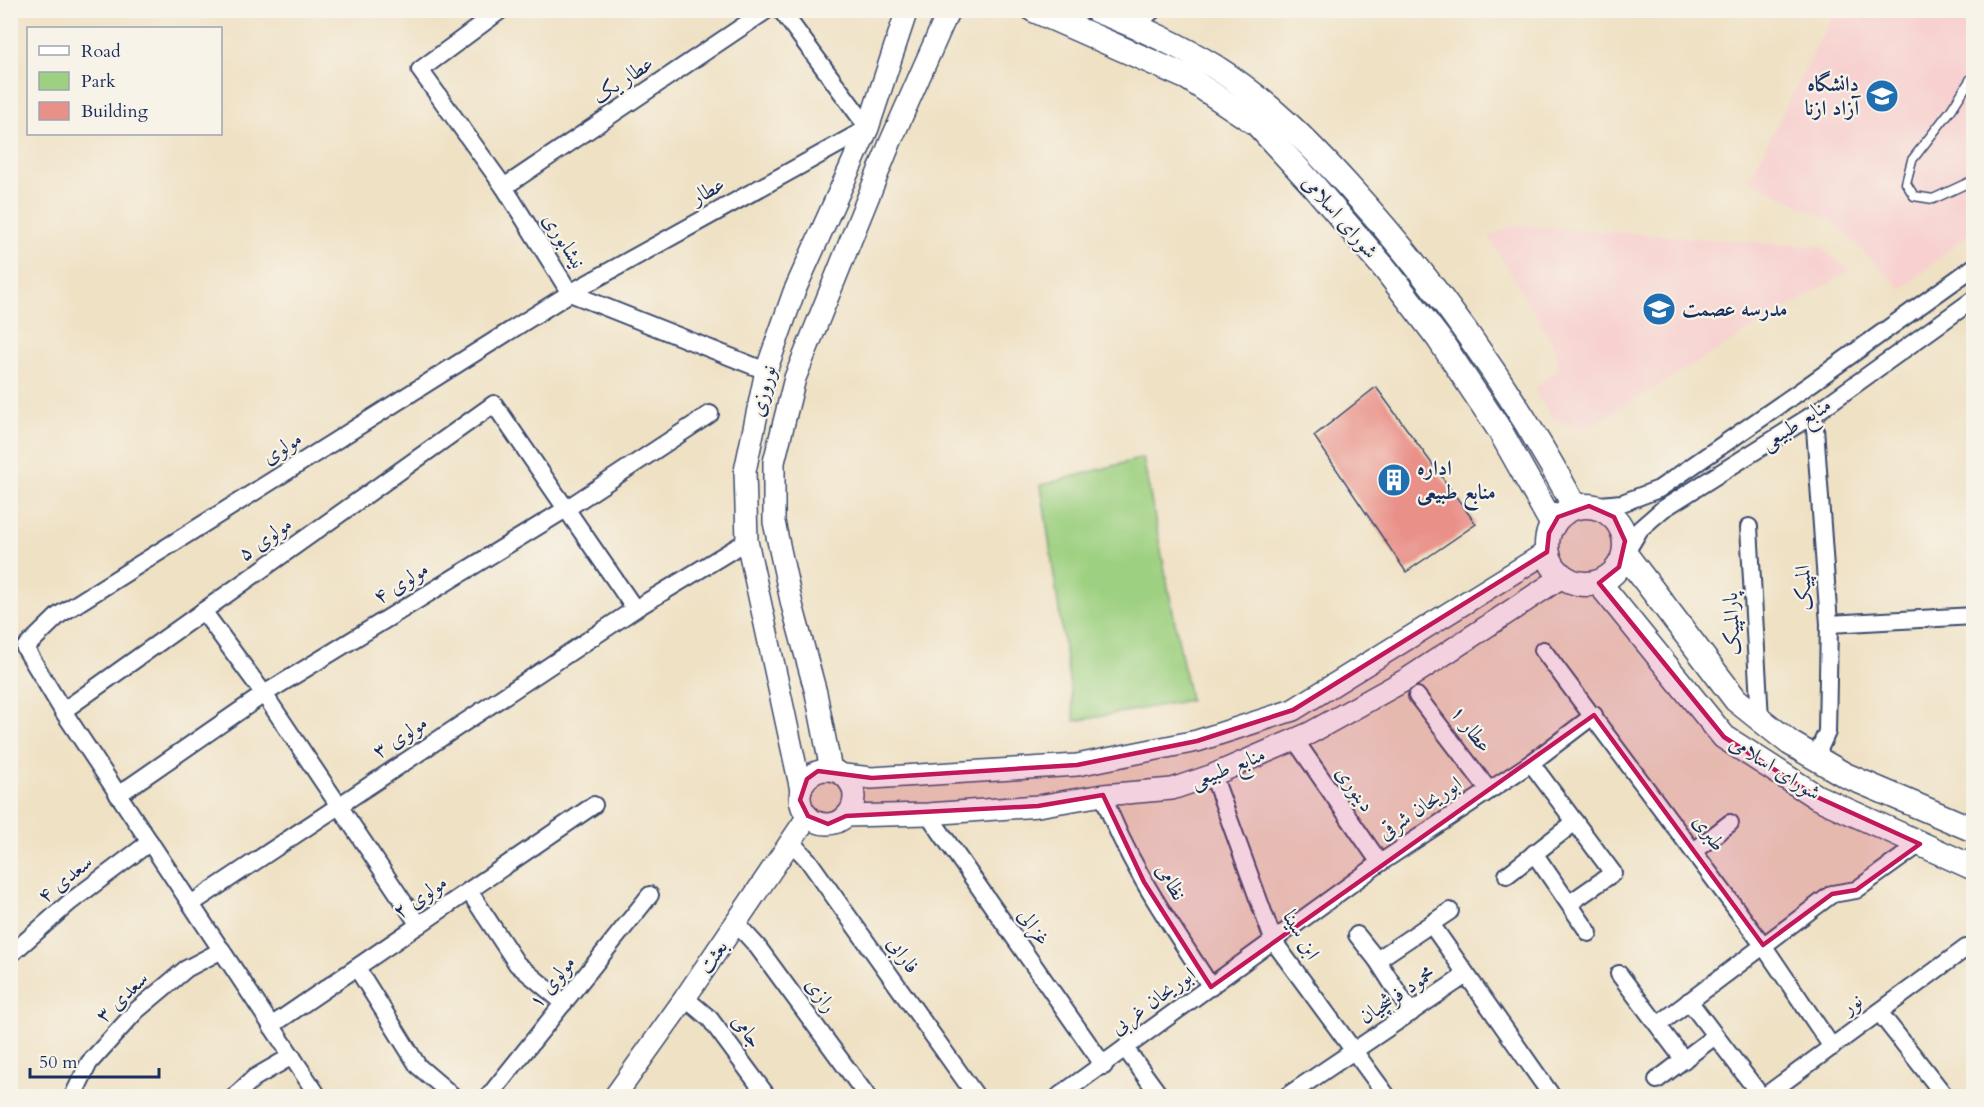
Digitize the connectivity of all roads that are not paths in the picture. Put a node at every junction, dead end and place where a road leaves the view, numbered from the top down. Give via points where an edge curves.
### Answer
1 (501, 10) edge
2 (767, 10) edge
3 (781, 10) edge
4 (907, 10) edge
5 (949, 10) edge
6 (1034, 10) edge
7 (1096, 10) edge
8 (1144, 18) edge
9 (1974, 74) edge
10 (868, 128) junction
11 (1974, 180) edge
12 (504, 187) junction
13 (1974, 267) edge
14 (570, 293) junction
15 (1974, 299) edge
16 (766, 371) junction
17 (710, 414) dead end
18 (1814, 414) junction
19 (1582, 506) junction
20 (566, 508) junction
21 (1552, 525) junction
22 (1749, 528) dead end
23 (747, 541) junction
24 (1548, 552) junction
25 (1624, 554) junction
26 (1562, 577) junction
27 (1599, 583) junction
28 (634, 609) junction
29 (203, 611) junction
30 (1974, 616) edge
31 (1829, 624) junction
32 (17, 647) edge
33 (1544, 650) dead end
34 (264, 694) junction
35 (1417, 696) dead end
36 (63, 711) junction
37 (1594, 715) junction
38 (1760, 719) junction
39 (1295, 740) junction
40 (1815, 758) junction
41 (1531, 763) junction
42 (838, 772) junction
43 (1213, 776) junction
44 (1488, 789) junction
45 (801, 790) junction
46 (118, 795) junction
47 (1103, 795) junction
48 (338, 805) junction
49 (594, 805) dead end
50 (928, 814) junction
51 (808, 816) junction
52 (846, 816) junction
53 (1575, 822) junction
54 (1730, 823) dead end
55 (1974, 830) edge
56 (150, 842) junction
57 (790, 842) junction
58 (1920, 844) junction
59 (1694, 850) junction
60 (1534, 853) junction
61 (1380, 863) junction
62 (1974, 868) edge
63 (1507, 875) dead end
64 (469, 891) junction
65 (650, 895) dead end
66 (1570, 903) junction
67 (191, 904) junction
68 (1450, 911) dead end
69 (736, 923) junction
70 (1431, 924) junction
71 (419, 926) junction
72 (1589, 933) dead end
73 (1357, 935) dead end
74 (1274, 942) junction
75 (1763, 945) junction
76 (1966, 948) dead end
77 (222, 950) junction
78 (10, 955) edge
79 (1377, 960) junction
80 (357, 968) junction
81 (1619, 974) dead end
82 (1466, 975) junction
83 (1211, 987) junction
84 (685, 998) junction
85 (1689, 1001) junction
86 (564, 1003) junction
87 (1879, 1012) junction
88 (1411, 1013) junction
89 (1658, 1025) junction
90 (271, 1026) junction
91 (1715, 1036) junction
92 (1832, 1047) junction
93 (1125, 1048) junction
94 (1353, 1052) junction
95 (292, 1056) junction
96 (1684, 1060) junction
97 (1104, 1066) junction
98 (1657, 1080) dead end
99 (73, 1096) edge
100 (235, 1096) edge
101 (318, 1096) edge
102 (453, 1096) edge
103 (489, 1096) edge
104 (615, 1096) edge
105 (767, 1096) edge
106 (867, 1096) edge
107 (976, 1096) edge
108 (1059, 1096) edge
109 (1160, 1096) edge
110 (1287, 1096) edge
111 (1387, 1096) edge
112 (1550, 1096) edge
113 (1763, 1096) edge
114 (1945, 1096) edge

1 - 12 street, نیشابوری via 420,70
2 - 12 street, عطار یک
3 - 10 street
4 - 10 street, نوروزی
5 - 42 street, نوروزی via 795,378 774,462 774,522 792,605
6 - 21 main road, شورای اسلامی via 1188,78 1257,124 1386,270 1439,339 1499,429
7 - 8 main road, شورای اسلامی
8 - 19 main road, شورای اسلامی via 1259,99 1304,137 1383,225 1468,333
9 - 11 lane via 1912,160 1906,183 1914,196 1933,200
10 - 14 street, عطار
10 - 16 street, نوروزی via 795,292
12 - 14 street, نیشابوری
13 - 19 street, منابع طبیعی via 1659,489 1622,503
14 - 16 street, نیشابوری
14 - 32 street, مولوی via 59,615
15 - 18 street, منابع طبیعی
16 - 23 street, نوروزی via 745,471
17 - 20 street, مولوی ۴
18 - 25 street, منابع طبیعی via 1664,508 1640,529
18 - 31 street, المپیک
19 - 21 main road via 1558,517
19 - 25 main road via 1602,509 1614,517 1622,528
20 - 28 street
20 - 29 street, مولوی ۵ via 494,404
20 - 34 street, مولوی ۴
21 - 24 main road
22 - 38 street, پارالمپیک
23 - 28 street, مولوی ۳
23 - 45 street, نوروزی
24 - 26 main road
24 - 42 street, منابع طبیعی via 1293,710 1208,737 1077,765 872,778
25 - 27 main road via 1619,567
25 - 38 main road, شورای اسلامی via 1723,685
26 - 27 main road via 1574,583
26 - 39 street, منابع طبیعی via 1407,679
27 - 58 main road, شورای اسلامی via 1724,737 1817,797
28 - 48 street, مولوی ۳
29 - 34 street
29 - 36 street, مولوی ۵
30 - 31 street
31 - 40 street, المپیک via 1827,732
32 - 36 street
33 - 37 street, طبری
34 - 46 street, مولوی ۴
34 - 48 street
35 - 44 street, عطار ۱
36 - 46 street
37 - 41 street, ابوریحان شرقی
37 - 59 street, طبری
38 - 40 main road, شورای اسلامی
39 - 43 street, منابع طبیعی
39 - 61 street, دینوری
40 - 55 main road, شورای اسلامی via 1845,775
41 - 44 street, ابوریحان شرقی
41 - 53 street
42 - 45 street via 813,775
42 - 52 street via 851,784 855,795
43 - 47 street, منابع طبیعی via 1172,789
43 - 74 street, ابن سینا
44 - 61 street, ابوریحان شرقی
45 - 51 street via 800,800
46 - 56 street
47 - 50 street, منابع طبیعی via 1038,806
47 - 83 street, نظامی via 1144,882
48 - 67 street, مولوی ۳
48 - 71 street
49 - 64 street, مولوی ۲
50 - 52 street, منابع طبیعی
50 - 97 street, غزالی
51 - 52 street via 828,824
51 - 57 street, بعثت
53 - 60 street
53 - 66 street via 1613,873
54 - 59 street
56 - 67 street
56 - 78 street, سعدی ۴ via 70,902
57 - 69 street, بعثت
57 - 107 street, فارابی via 807,860
58 - 62 main road, شورای اسلامی
58 - 75 street via 1856,890 1832,894
59 - 75 street, طبری
60 - 63 street
60 - 66 street
61 - 74 street, ابوریحان شرقی
64 - 71 street, مولوی ۲
64 - 86 street via 517,964
65 - 86 street, مولوی ۱
66 - 72 street
67 - 77 street
68 - 70 street
69 - 84 street, بعثت
69 - 106 street, رازی
70 - 79 street
70 - 82 street
71 - 80 street, مولوی ۲
73 - 79 street
74 - 83 street, ابوریحان غربی
74 - 94 street, ابن سینا
75 - 85 street
75 - 92 street, طبری
76 - 87 street, نور
77 - 90 street
77 - 99 street, سعدی ۳ via 186,969 137,1010 89,1064
79 - 88 street
80 - 90 street, مولوی ۲
80 - 102 street via 418,1066
81 - 89 street
82 - 88 street, محمود فرشچیان
82 - 112 street
83 - 93 street, ابوریحان غربی
84 - 104 street, بعثت
84 - 105 street, جامی via 710,1019
85 - 89 street
85 - 91 street
86 - 103 street, مولوی ۱
87 - 92 street, نور
87 - 114 street
88 - 94 street, محمود فرشچیان
89 - 96 street
90 - 95 street
91 - 96 street
91 - 113 street
92 - 113 street, نور
93 - 97 street, ابوریحان غربی
93 - 109 street
94 - 110 street, محمود فرشچیان
94 - 111 street, ابن سینا
95 - 100 street via 254,1078
95 - 101 street
96 - 98 street
97 - 108 street, ابوریحان غربی

